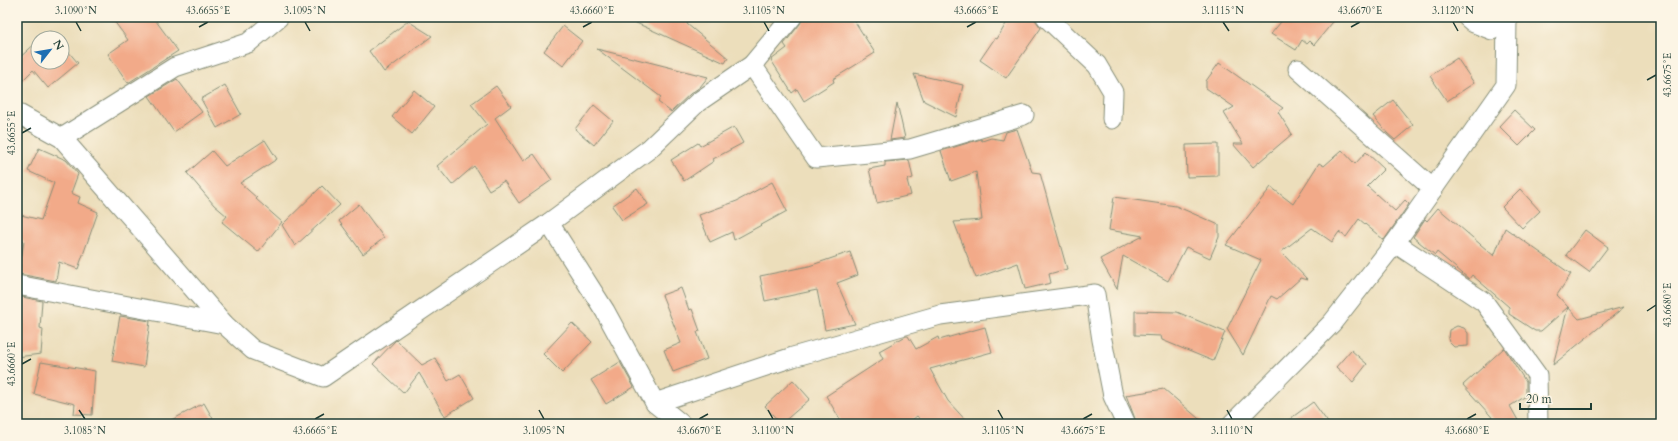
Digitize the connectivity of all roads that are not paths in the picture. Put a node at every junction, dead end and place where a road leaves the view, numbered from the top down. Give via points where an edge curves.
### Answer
1 (279, 17) edge
2 (792, 17) edge
3 (1046, 17) edge
4 (1467, 17) edge
5 (1508, 18) edge
6 (752, 65) junction
7 (1298, 69) dead end
8 (17, 113) edge
9 (1024, 115) dead end
10 (1112, 119) dead end
11 (62, 138) junction
12 (1433, 190) junction
13 (549, 223) junction
14 (1395, 243) junction
15 (17, 285) edge
16 (224, 324) junction
17 (655, 403) junction
18 (681, 424) edge
19 (1126, 424) edge
20 (1232, 424) edge
21 (1538, 424) edge

1 - 11 street via 248,43 175,67
2 - 6 street
3 - 10 street via 1097,65 1113,92
4 - 5 street via 1474,23 1492,30
5 - 12 street via 1506,85
6 - 9 street via 816,158 910,149
6 - 13 street via 698,102 649,149
7 - 12 street
8 - 11 street
11 - 16 street
12 - 14 street
13 - 16 street via 323,377 253,350
13 - 17 street via 605,311
14 - 20 street via 1332,323
14 - 21 street via 1484,302 1537,376
15 - 16 street
17 - 18 street
17 - 19 street via 794,357 940,314 1095,294 1113,396

